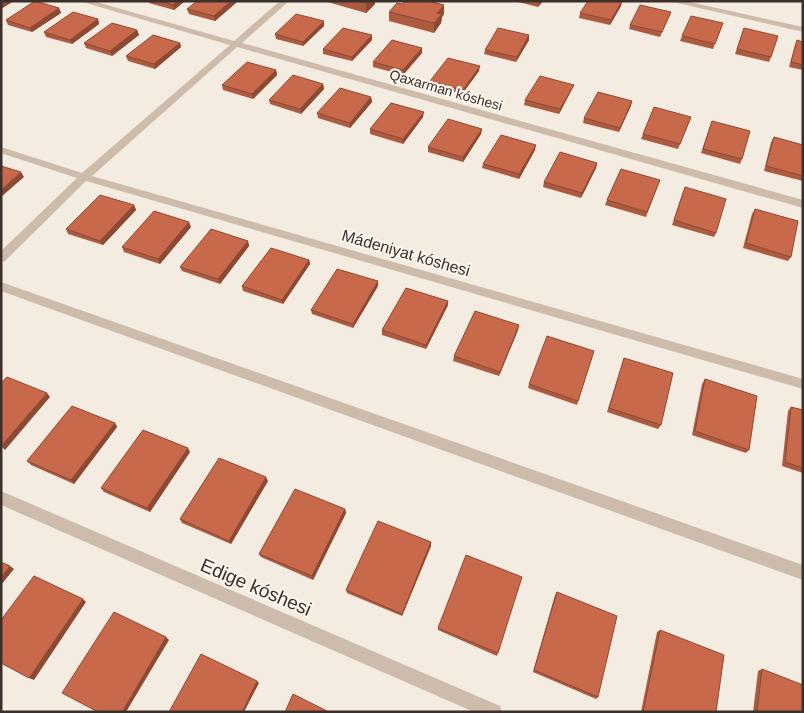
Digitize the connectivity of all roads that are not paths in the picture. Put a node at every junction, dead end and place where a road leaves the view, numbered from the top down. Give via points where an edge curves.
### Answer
1 (83, 1) edge
2 (284, 1) edge
3 (673, 1) edge
4 (803, 30) edge
5 (236, 45) junction
6 (1, 150) edge
7 (84, 176) junction
8 (803, 204) edge
9 (1, 258) edge
10 (1, 286) edge
11 (803, 384) edge
12 (1, 498) edge
13 (803, 573) edge
14 (494, 712) edge

1 - 5 street, Qaxarman kóshesi
2 - 5 street
3 - 4 street
5 - 7 street
5 - 8 street, Qaxarman kóshesi
6 - 7 street, Mádeniyat kóshesi
7 - 9 street
7 - 11 street, Mádeniyat kóshesi
10 - 13 street
12 - 14 street, Edige kóshesi

